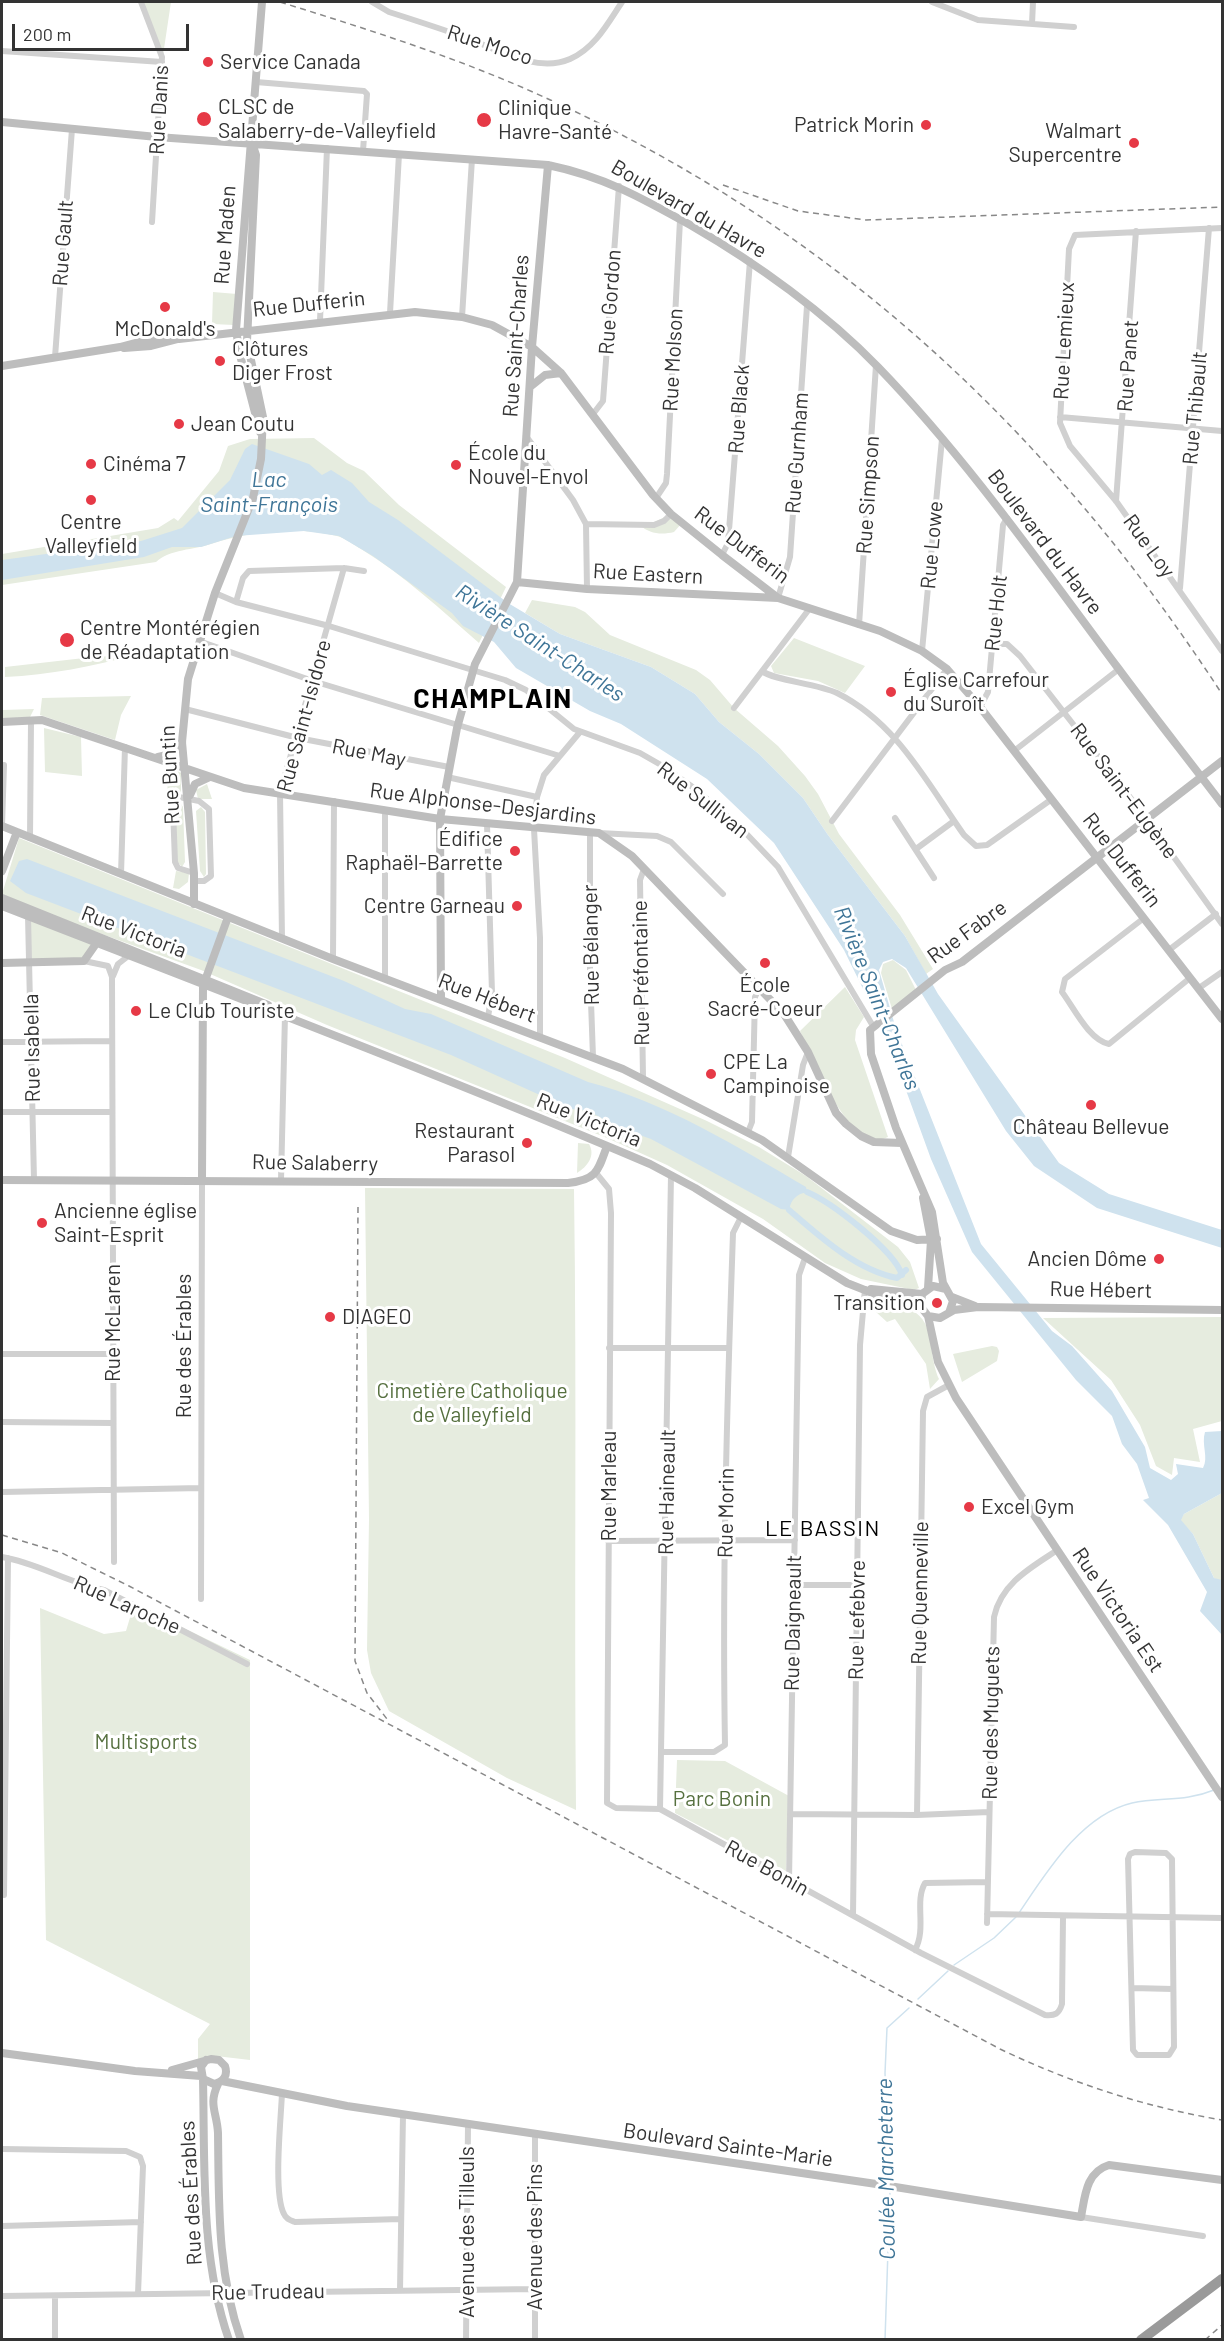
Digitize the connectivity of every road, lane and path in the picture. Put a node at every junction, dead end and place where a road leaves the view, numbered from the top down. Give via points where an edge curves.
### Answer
1 (141, 2) edge
2 (262, 2) edge
3 (372, 2) edge
4 (622, 2) edge
5 (932, 2) edge
6 (1034, 2) edge
7 (1032, 24) junction
8 (1074, 27) dead end
9 (2, 51) edge
10 (162, 62) junction
11 (256, 82) junction
12 (2, 122) edge
13 (72, 129) junction
14 (157, 137) junction
15 (252, 143) junction
16 (327, 148) junction
17 (363, 151) junction
18 (399, 153) junction
19 (472, 159) junction
20 (548, 165) junction
21 (619, 186) junction
22 (680, 219) junction
23 (152, 222) dead end
24 (1209, 228) junction
25 (1222, 228) edge
26 (1136, 231) junction
27 (750, 261) junction
28 (807, 306) junction
29 (390, 313) junction
30 (462, 316) junction
31 (320, 321) junction
32 (247, 329) junction
33 (236, 330) junction
34 (532, 347) junction
35 (55, 357) junction
36 (876, 365) junction
37 (2, 366) edge
38 (561, 373) junction
39 (530, 388) junction
40 (593, 414) junction
41 (1060, 417) junction
42 (1124, 422) junction
43 (1193, 429) junction
44 (1222, 431) edge
45 (526, 436) junction
46 (942, 439) junction
47 (262, 444) junction
48 (1070, 446) joint
49 (656, 498) junction
50 (1116, 501) junction
51 (671, 514) junction
52 (1007, 518) junction
53 (586, 524) junction
54 (722, 555) junction
55 (344, 568) junction
56 (364, 572) dead end
57 (517, 582) junction
58 (1180, 588) junction
59 (587, 589) junction
60 (214, 593) junction
61 (778, 598) junction
62 (236, 602) junction
63 (810, 608) junction
64 (859, 625) junction
65 (328, 626) junction
66 (199, 641) junction
67 (994, 644) junction
68 (922, 651) junction
69 (1222, 651) edge
70 (947, 669) junction
71 (1119, 669) junction
72 (474, 670) junction
73 (762, 671) junction
74 (314, 681) junction
75 (980, 707) junction
76 (734, 708) dead end
77 (185, 709) junction
78 (1063, 710) junction
79 (31, 721) junction
80 (2, 722) edge
81 (459, 724) junction
82 (580, 732) junction
83 (298, 738) junction
84 (895, 738) junction
85 (182, 742) junction
86 (125, 747) junction
87 (1014, 750) junction
88 (560, 756) junction
89 (155, 758) junction
90 (1222, 761) edge
91 (4, 765) dead end
92 (183, 767) junction
93 (449, 767) junction
94 (210, 777) junction
95 (447, 777) junction
96 (1202, 778) junction
97 (280, 793) junction
98 (537, 796) junction
99 (189, 798) junction
100 (1052, 799) junction
101 (334, 801) junction
102 (1222, 804) edge
103 (385, 811) junction
104 (895, 818) dead end
105 (440, 819) junction
106 (1146, 819) junction
107 (832, 821) dead end
108 (954, 821) junction
109 (488, 824) junction
110 (2, 826) edge
111 (534, 829) junction
112 (17, 832) junction
113 (594, 833) junction
114 (30, 838) junction
115 (916, 849) junction
116 (1096, 856) junction
117 (644, 869) junction
118 (2, 871) edge
119 (121, 874) junction
120 (194, 877) junction
121 (934, 879) dead end
122 (723, 894) dead end
123 (173, 896) junction
124 (2, 898) edge
125 (194, 904) junction
126 (2, 906) edge
127 (1216, 914) junction
128 (28, 916) junction
129 (228, 917) junction
130 (1144, 918) junction
131 (1222, 924) edge
132 (282, 939) junction
133 (98, 941) junction
134 (1169, 950) junction
135 (127, 957) junction
136 (333, 958) junction
137 (84, 961) junction
138 (2, 963) edge
139 (30, 964) junction
140 (1222, 972) edge
141 (112, 977) junction
142 (1190, 978) junction
143 (385, 979) junction
144 (204, 983) junction
145 (759, 988) junction
146 (1198, 988) junction
147 (441, 999) junction
148 (285, 1016) junction
149 (488, 1017) junction
150 (1222, 1019) edge
151 (873, 1026) junction
152 (540, 1037) junction
153 (112, 1041) junction
154 (2, 1042) edge
155 (32, 1042) junction
156 (808, 1052) junction
157 (593, 1057) junction
158 (643, 1078) junction
159 (2, 1112) edge
160 (33, 1112) junction
161 (112, 1112) junction
162 (748, 1132) junction
163 (902, 1143) junction
164 (607, 1146) junction
165 (788, 1157) junction
166 (596, 1173) junction
167 (671, 1175) junction
168 (112, 1179) junction
169 (202, 1179) junction
170 (2, 1180) edge
171 (34, 1180) junction
172 (281, 1180) junction
173 (741, 1217) junction
174 (934, 1239) junction
175 (806, 1258) junction
176 (865, 1289) junction
177 (925, 1291) junction
178 (949, 1293) junction
179 (921, 1307) junction
180 (978, 1307) junction
181 (1222, 1310) edge
182 (947, 1314) junction
183 (928, 1316) junction
184 (670, 1347) junction
185 (934, 1347) junction
186 (609, 1348) junction
187 (729, 1348) junction
188 (2, 1354) edge
189 (112, 1354) junction
190 (949, 1385) junction
191 (2, 1422) edge
192 (113, 1423) junction
193 (201, 1488) junction
194 (113, 1490) junction
195 (2, 1492) edge
196 (725, 1540) junction
197 (795, 1540) junction
198 (608, 1541) junction
199 (666, 1541) junction
200 (1056, 1551) junction
201 (5, 1557) edge
202 (114, 1562) dead end
203 (794, 1585) junction
204 (857, 1585) junction
205 (201, 1599) dead end
206 (248, 1664) dead end
207 (661, 1752) junction
208 (1222, 1797) edge
209 (607, 1803) joint
210 (660, 1809) junction
211 (990, 1812) junction
212 (790, 1814) junction
213 (854, 1814) junction
214 (916, 1815) junction
215 (789, 1881) junction
216 (988, 1882) junction
217 (4, 1895) dead end
218 (987, 1914) junction
219 (852, 1916) junction
220 (1063, 1917) junction
221 (1131, 1918) junction
222 (1172, 1918) junction
223 (1222, 1918) edge
224 (987, 1923) dead end
225 (918, 1952) junction
226 (1132, 1988) junction
227 (1173, 1989) junction
228 (2, 2053) edge
229 (207, 2060) junction
230 (227, 2070) junction
231 (166, 2072) junction
232 (202, 2077) junction
233 (220, 2082) junction
234 (248, 2086) junction
235 (282, 2093) junction
236 (403, 2114) junction
237 (468, 2124) junction
238 (535, 2135) junction
239 (2, 2149) edge
240 (1222, 2180) edge
241 (1081, 2217) junction
242 (401, 2219) junction
243 (141, 2222) junction
244 (2, 2226) edge
245 (1203, 2236) dead end
246 (1222, 2279) edge
247 (467, 2289) junction
248 (535, 2289) junction
249 (400, 2290) junction
250 (216, 2293) junction
251 (226, 2293) junction
252 (138, 2294) junction
253 (2, 2296) edge
254 (55, 2296) junction
255 (55, 2340) edge
256 (229, 2340) edge
257 (241, 2340) edge
258 (466, 2340) edge
259 (535, 2340) edge
260 (1141, 2340) edge

1 - 10 street, Rue Danis
2 - 11 street, Rue Maden
3 - 4 street, Rue Moco via 389,12 519,59 543,62 567,60 580,53 606,27
5 - 7 street via 978,20
6 - 7 street
7 - 8 street
9 - 10 street
10 - 14 street, Rue Danis
11 - 15 street, Rue Maden
11 - 17 street via 364,91 367,94
12 - 13 street, Boulevard du Havre
13 - 14 street, Boulevard du Havre
13 - 35 street, Rue Gault
14 - 15 street, Boulevard du Havre
14 - 23 street, Rue Danis
15 - 16 street, Boulevard du Havre
15 - 32 street, Rue Maden via 256,155
15 - 33 street, Rue Maden
16 - 17 street, Boulevard du Havre
16 - 31 street
17 - 18 street, Boulevard du Havre
18 - 19 street, Boulevard du Havre
18 - 29 street
19 - 20 street, Boulevard du Havre
19 - 30 street
20 - 21 street, Boulevard du Havre via 585,172
20 - 34 street, Rue Saint-Charles
21 - 22 street, Boulevard du Havre
21 - 40 street, Rue Gordon via 603,401
22 - 27 street, Boulevard du Havre
22 - 49 street, Rue Molson via 667,474
24 - 25 street
24 - 26 street
24 - 43 street, Rue Thibault
26 - 41 street, Rue Lemieux via 1075,235 1069,249
26 - 42 street, Rue Panet
27 - 28 street, Boulevard du Havre
27 - 54 street, Rue Black via 728,543
28 - 36 street, Boulevard du Havre
28 - 61 street, Rue Gurnham via 790,557
29 - 30 street, Rue Dufferin
29 - 31 street, Rue Dufferin
30 - 34 street, Rue Dufferin via 492,325
31 - 32 street, Rue Dufferin
32 - 33 street, Rue Dufferin
32 - 47 street, Rue Buntin via 263,417
33 - 35 street, Rue Dufferin via 151,346
33 - 47 street, Rue Buntin
34 - 38 street, Rue Dufferin
34 - 39 street, Rue Saint-Charles
35 - 37 street, Rue Dufferin
36 - 46 street, Boulevard du Havre
36 - 64 street, Rue Simpson
38 - 39 street via 545,375
38 - 40 street, Rue Dufferin
39 - 45 street, Rue Saint-Charles
40 - 49 street, Rue Dufferin
41 - 42 street
41 - 48 street, Rue Lemieux via 1062,434
42 - 43 street
42 - 50 street, Rue Panet
43 - 44 street
43 - 58 street, Rue Thibault
45 - 53 street
45 - 57 street, Rue Saint-Charles
46 - 52 street, Boulevard du Havre
46 - 68 street, Rue Lowe
47 - 60 street, Rue Buntin via 253,498
48 - 50 street, Rue Loy
49 - 51 street, Rue Dufferin
50 - 58 street, Rue Loy
51 - 53 street via 654,525
51 - 54 street, Rue Dufferin
52 - 67 street, Rue Holt via 1003,525
52 - 71 street, Boulevard du Havre
53 - 59 street
54 - 61 street, Rue Dufferin
55 - 56 street
55 - 62 street via 249,571
55 - 65 street, Rue Saint-Isidore
57 - 59 street, Rue Eastern
57 - 72 street, Rue Saint-Charles
58 - 69 street, Rue Loy
59 - 61 street, Rue Eastern
60 - 62 street, Rue Sullivan
60 - 66 street, Rue Buntin
61 - 63 street, Rue Dufferin
62 - 65 street, Rue Sullivan
63 - 64 street, Rue Dufferin
63 - 73 street
64 - 68 street, Rue Dufferin
65 - 72 street, Rue Sullivan
65 - 74 street, Rue Saint-Isidore
66 - 74 street
66 - 77 street, Rue Buntin via 188,679
67 - 75 street, Rue Holt via 988,692
67 - 78 street, Rue Saint-Eugène via 1007,644 1014,650
68 - 70 street, Rue Dufferin
70 - 75 street, Rue Dufferin
70 - 84 street
71 - 78 street
71 - 96 street, Boulevard du Havre
72 - 81 street, Rue Saint-Charles
72 - 82 street, Rue Sullivan via 517,684
73 - 76 street
73 - 84 street via 837,693 860,706
74 - 81 street
74 - 83 street, Rue Saint-Isidore
75 - 87 street, Rue Dufferin
77 - 83 street, Rue May
77 - 85 street, Rue Buntin
78 - 87 street
78 - 106 street, Rue Saint-Eugène
79 - 80 street, Rue Alphonse-Desjardins
79 - 86 street, Rue Alphonse-Desjardins via 42,720
79 - 114 street
81 - 88 street
81 - 93 street, Rue Saint-Charles
82 - 88 street
82 - 151 street, Rue Sullivan via 640,753 661,765 760,846 795,893
83 - 93 street, Rue May
83 - 97 street, Rue Saint-Isidore
84 - 107 street
84 - 108 street
85 - 89 street via 167,755
85 - 92 street, Rue Buntin
86 - 89 street, Rue Alphonse-Desjardins
86 - 119 street
87 - 100 street, Rue Dufferin
88 - 98 street via 544,775
89 - 92 street, Rue Alphonse-Desjardins
90 - 96 street, Rue Fabre
91 - 110 street
92 - 94 street, Rue Alphonse-Desjardins
92 - 99 street, Rue Buntin
93 - 95 street, Rue Saint-Charles
94 - 97 street, Rue Alphonse-Desjardins via 244,788
94 - 99 street via 192,788
95 - 98 street
95 - 105 street, Rue Saint-Charles
96 - 102 street, Boulevard du Havre
96 - 106 street, Rue Fabre
97 - 101 street, Rue Alphonse-Desjardins
97 - 132 street, Rue Saint-Isidore
98 - 111 street
99 - 120 street, Rue Buntin
99 - 120 street via 174,801 175,862
99 - 120 street via 207,807 210,817 211,876 204,881
100 - 108 street via 981,847 970,843
100 - 116 street, Rue Dufferin
101 - 103 street, Rue Alphonse-Desjardins
101 - 136 street
103 - 105 street, Rue Alphonse-Desjardins
103 - 143 street
104 - 115 street
105 - 109 street, Rue Alphonse-Desjardins
105 - 147 street, Rue Saint-Charles
106 - 116 street, Rue Fabre
106 - 127 street, Rue Saint-Eugène
108 - 115 street
109 - 111 street, Rue Alphonse-Desjardins
109 - 149 street via 492,993
110 - 112 street, Rue Hébert
111 - 113 street, Rue Alphonse-Desjardins
111 - 152 street
112 - 114 street, Rue Hébert
112 - 118 street
113 - 117 street, Rue Alphonse-Desjardins via 622,848
113 - 122 street via 657,836 670,842
113 - 157 street, Rue Bélanger via 590,974
114 - 119 street, Rue Hébert
115 - 121 street
116 - 130 street, Rue Dufferin
116 - 151 street, Rue Fabre via 962,962 933,979
117 - 145 street, Rue Alphonse-Desjardins
117 - 158 street, Rue Préfontaine via 640,880
119 - 123 street, Rue Hébert
120 - 123 street via 184,893
120 - 125 street, Rue Buntin
123 - 125 street, Rue Hébert
124 - 133 street, Rue Victoria
125 - 129 street, Rue Hébert
126 - 128 street, Rue Victoria
127 - 131 street, Rue Saint-Eugène
127 - 134 street
128 - 133 street, Rue Victoria
128 - 139 street, Rue Isabella
129 - 132 street, Rue Hébert
129 - 144 street, Rue des Érables
130 - 134 street, Rue Dufferin
130 - 142 street via 1069,976 1062,986 1062,992 1100,1042 1109,1044
132 - 136 street, Rue Hébert
133 - 135 street, Rue Victoria
133 - 137 street
133 - 144 street, Rue Victoria
134 - 142 street, Rue Dufferin
135 - 141 street via 117,964
135 - 144 street, Rue Victoria
136 - 143 street, Rue Hébert
137 - 139 street
137 - 141 street via 108,966
138 - 139 street
139 - 155 street, Rue Isabella
140 - 146 street
141 - 153 street, Rue McLaren
142 - 146 street, Rue Dufferin
143 - 147 street, Rue Hébert
144 - 148 street, Rue Victoria
144 - 169 street, Rue des Érables
145 - 156 street, Rue Alphonse-Desjardins via 794,1027
145 - 162 street via 755,997 752,1122
146 - 150 street, Rue Dufferin
147 - 149 street, Rue Hébert
148 - 164 street, Rue Victoria
148 - 172 street
149 - 152 street, Rue Hébert
151 - 163 street via 869,1034 871,1054
152 - 157 street, Rue Hébert
153 - 155 street
153 - 161 street, Rue McLaren
154 - 155 street
155 - 160 street, Rue Isabella
156 - 163 street, Rue Alphonse-Desjardins via 836,1113 846,1124 874,1142
156 - 165 street
157 - 158 street, Rue Hébert
158 - 162 street, Rue Hébert
159 - 160 street
160 - 161 street
160 - 171 street, Rue Isabella
161 - 168 street, Rue McLaren
162 - 165 street, Rue Hébert
163 - 174 street via 923,1191
164 - 166 street
164 - 167 street, Rue Victoria
165 - 174 street, Rue Hébert via 891,1231 917,1240
166 - 172 street, Rue Salaberry via 584,1181 568,1183
166 - 186 street, Rue Marleau via 610,1195
167 - 173 street, Rue Victoria
167 - 184 street, Rue Haineault
168 - 169 street, Rue Salaberry
168 - 171 street, Rue Salaberry
168 - 189 street, Rue McLaren
169 - 172 street, Rue Salaberry
169 - 193 street, Rue des Érables
170 - 171 street, Rue Salaberry
173 - 175 street, Rue Victoria
173 - 187 street, Rue Morin via 733,1233
174 - 177 street
174 - 178 street
175 - 176 street, Rue Victoria via 847,1283
175 - 197 street, Rue Daigneault via 799,1275
176 - 177 street, Rue Victoria
176 - 179 street, Rue Victoria
176 - 204 street, Rue Lefebvre via 861,1325
177 - 178 street via 937,1286
177 - 179 street
178 - 180 street, Rue Hébert
178 - 182 street via 953,1305
179 - 183 street
180 - 181 street, Rue Hébert
180 - 182 street, Rue Hébert
182 - 183 street
182 - 185 street via 939,1322
183 - 185 street, Rue Victoria Est
184 - 186 street
184 - 187 street
184 - 199 street, Rue Haineault
185 - 190 street, Rue Victoria Est
186 - 198 street, Rue Marleau
187 - 196 street, Rue Morin
188 - 189 street
189 - 192 street, Rue McLaren
190 - 200 street, Rue Victoria Est
190 - 214 street, Rue Quenneville via 927,1397 923,1411
191 - 192 street
192 - 194 street, Rue McLaren
193 - 194 street
193 - 205 street, Rue des Érables
194 - 195 street
194 - 202 street, Rue McLaren
196 - 197 street
196 - 199 street
196 - 207 street, Rue Morin via 725,1745 714,1752
197 - 203 street, Rue Daigneault
198 - 199 street
198 - 209 street, Rue Marleau
199 - 207 street, Rue Haineault
200 - 208 street, Rue Victoria Est
200 - 211 street, Rue des Muguets via 1019,1575 996,1608
201 - 206 street, Rue Laroche via 44,1568 85,1587 104,1590
201 - 217 street
203 - 204 street
203 - 212 street, Rue Daigneault
204 - 213 street, Rue Lefebvre
207 - 210 street, Rue Haineault
209 - 210 street, Rue Bonin via 616,1808
210 - 215 street, Rue Bonin
211 - 214 street
211 - 216 street, Rue des Muguets
212 - 213 street
212 - 215 street, Rue Daigneault
213 - 214 street
213 - 219 street, Rue Lefebvre
215 - 219 street, Rue Bonin
216 - 218 street, Rue des Muguets
216 - 225 street via 925,1883
218 - 220 street
218 - 224 street, Rue des Muguets
219 - 225 street, Rue Bonin
220 - 221 street
220 - 225 street, Rue Bonin via 1062,2004 1053,2015 1045,2015
221 - 222 street
221 - 222 street via 1128,1859 1135,1852 1171,1856
221 - 226 street
222 - 223 street
222 - 227 street
226 - 227 street
226 - 227 street via 1133,2050 1137,2055 1167,2055 1173,2051
228 - 231 street, Boulevard Sainte-Marie
229 - 230 street, Boulevard Sainte-Marie via 219,2060
229 - 231 street, Boulevard Sainte-Marie
229 - 232 street via 201,2067
230 - 233 street
230 - 234 street, Boulevard Sainte-Marie
231 - 232 street, Boulevard Sainte-Marie
232 - 233 street, Boulevard Sainte-Marie via 210,2084
232 - 250 street, Rue des Érables via 206,2218
233 - 234 street, Boulevard Sainte-Marie
233 - 251 street, Rue des Érables via 212,2101 218,2129 217,2200
234 - 235 street, Boulevard Sainte-Marie
235 - 236 street, Boulevard Sainte-Marie
235 - 242 street via 279,2184 283,2213 288,2219
236 - 237 street, Boulevard Sainte-Marie
236 - 242 street
237 - 238 street, Boulevard Sainte-Marie
237 - 247 street, Avenue des Tilleuls
238 - 241 street, Boulevard Sainte-Marie
238 - 248 street, Avenue des Pins
239 - 243 street via 135,2153 143,2166
240 - 241 street via 1109,2165 1091,2177
241 - 245 street, Boulevard Sainte-Marie
242 - 249 street
243 - 244 street
243 - 252 street
246 - 260 highway
247 - 248 street, Rue Trudeau
247 - 249 street, Rue Trudeau
247 - 258 street, Avenue des Tilleuls
248 - 259 street, Avenue des Pins
249 - 251 street, Rue Trudeau
250 - 251 street, Rue Trudeau
250 - 252 street, Rue Trudeau
250 - 256 street, Rue des Érables
251 - 257 street, Rue des Érables
252 - 254 street, Rue Trudeau
253 - 254 street, Rue Trudeau
254 - 255 street

